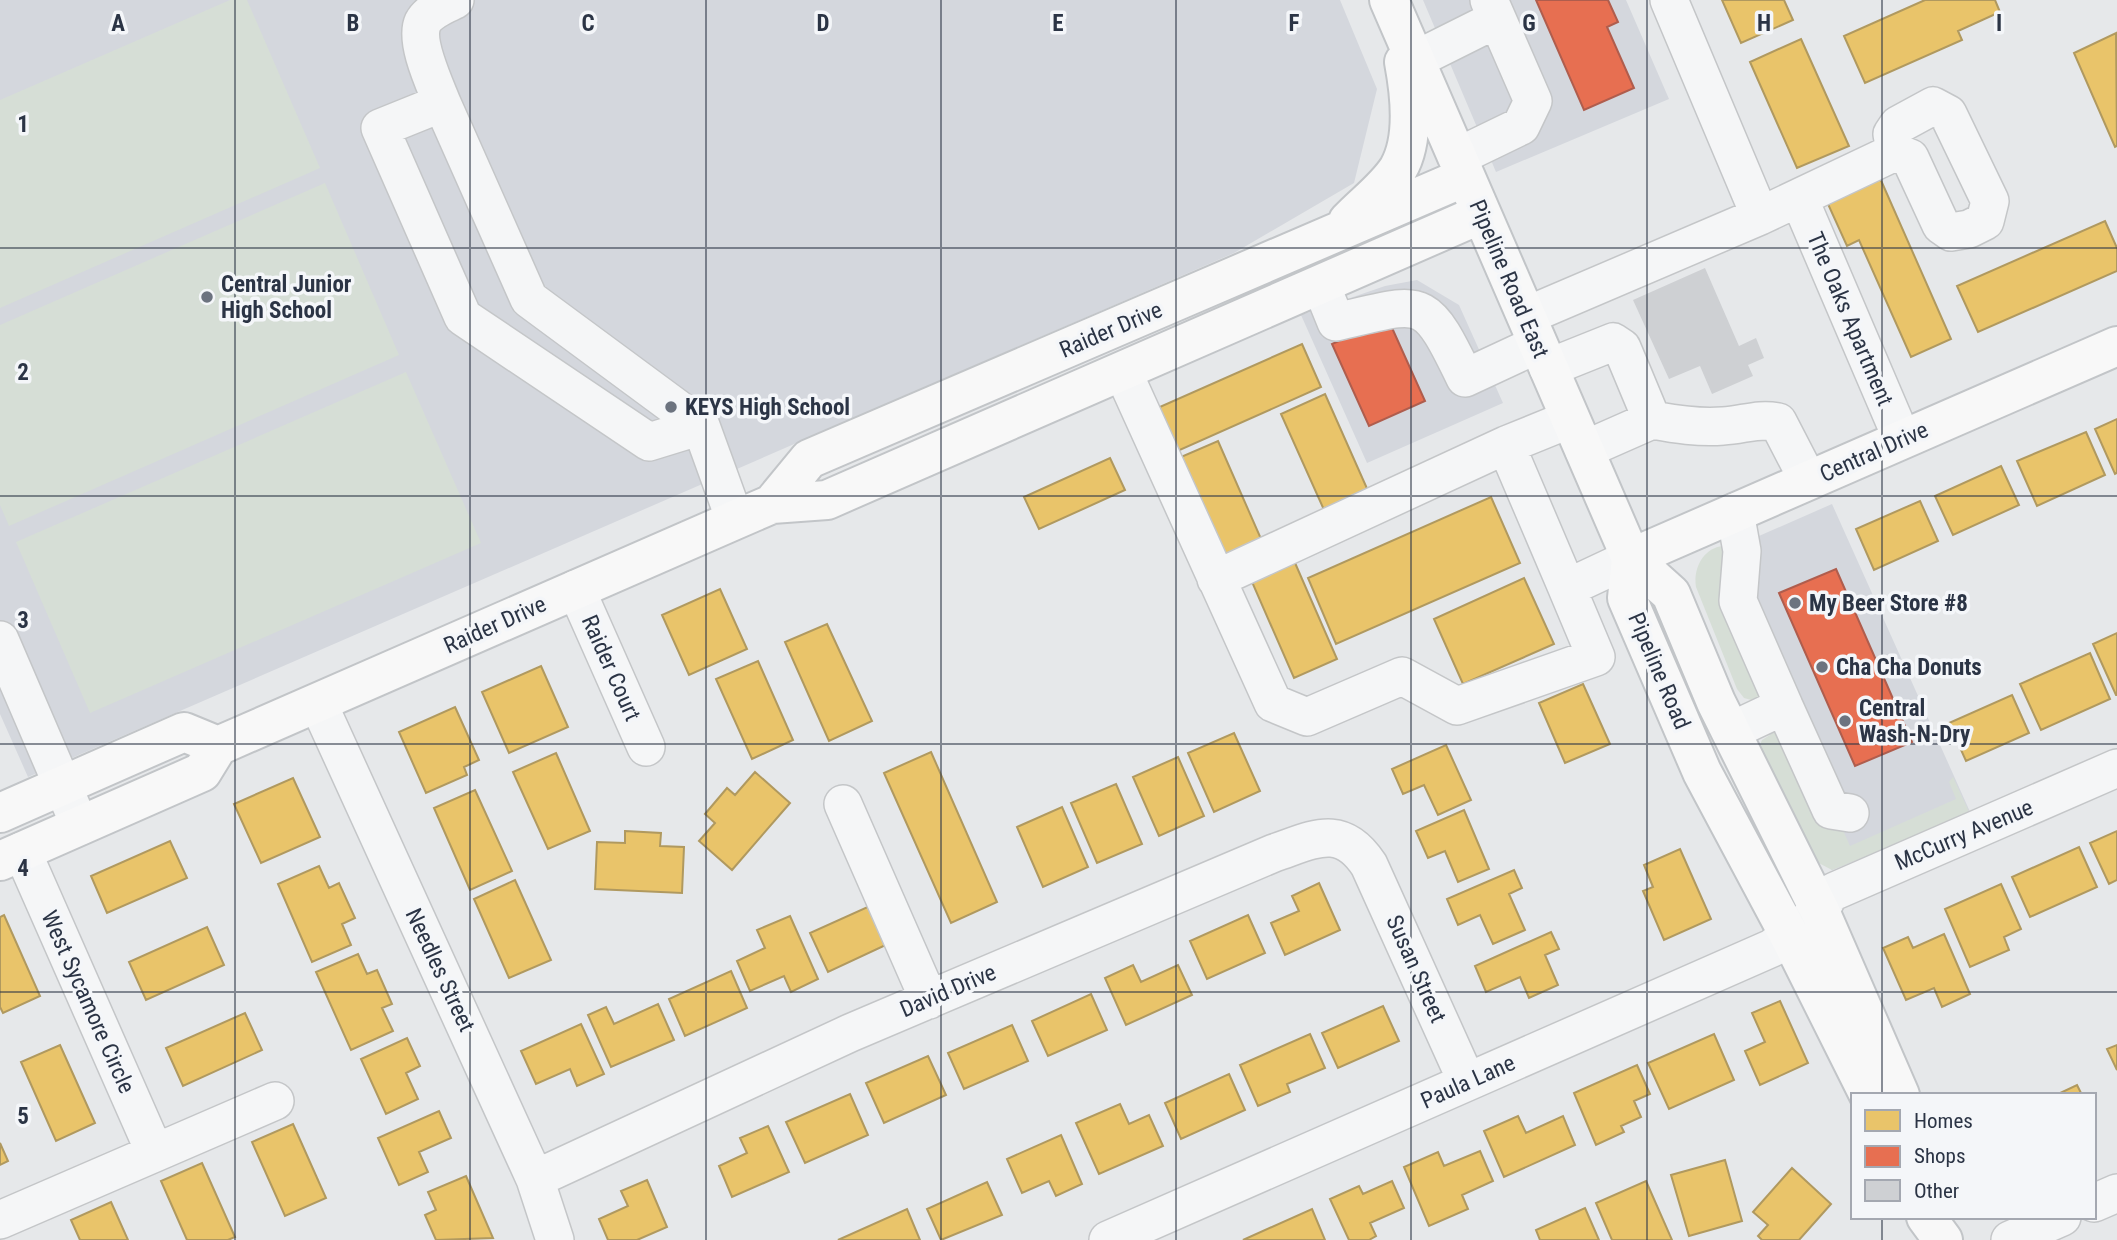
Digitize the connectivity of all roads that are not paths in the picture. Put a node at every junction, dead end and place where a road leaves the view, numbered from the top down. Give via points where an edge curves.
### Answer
1 (456, 0) edge
2 (1669, 0) edge
3 (1392, 7) edge
4 (1493, 10) edge
5 (1415, 60) junction
6 (442, 103) junction
7 (1895, 152) dead end
8 (1461, 167) junction
9 (1799, 198) junction
10 (1482, 214) junction
11 (1760, 216) junction
12 (1337, 233) junction
13 (1321, 285) junction
14 (1208, 289) junction
15 (1225, 327) junction
16 (1537, 343) junction
17 (2117, 346) edge
18 (1123, 372) junction
19 (1652, 420) junction
20 (701, 426) junction
21 (1577, 434) junction
22 (1902, 439) junction
23 (1506, 445) junction
24 (1808, 480) junction
25 (772, 504) junction
26 (1735, 512) junction
27 (735, 520) junction
28 (1631, 558) junction
29 (1216, 579) junction
30 (1567, 588) junction
31 (576, 589) junction
32 (0, 640) edge
33 (318, 703) junction
34 (1784, 706) junction
35 (1731, 731) junction
36 (218, 746) junction
37 (646, 747) dead end
38 (2117, 768) edge
39 (63, 786) junction
40 (843, 804) dead end
41 (0, 813) edge
42 (1850, 813) dead end
43 (80, 826) junction
44 (11, 856) edge
45 (1363, 856) joint
46 (1820, 911) junction
47 (1789, 935) junction
48 (929, 1000) junction
49 (1467, 1082) junction
50 (1868, 1093) edge
51 (1899, 1093) edge
52 (275, 1101) dead end
53 (155, 1153) junction
54 (535, 1179) junction
55 (2117, 1193) edge
56 (2096, 1202) edge
57 (1927, 1219) edge
58 (1949, 1219) edge
59 (2057, 1219) edge
60 (0, 1220) edge
61 (555, 1240) edge
62 (1108, 1240) edge
63 (1943, 1240) edge
64 (1954, 1240) edge
65 (2010, 1240) edge

1 - 6 street via 423,22 421,37
2 - 11 street
3 - 5 main road, Pipeline Road East
3 - 12 main road via 1409,90 1407,142 1398,169
4 - 5 street
4 - 8 street via 1533,101 1521,126
5 - 8 main road, Pipeline Road East
6 - 20 street via 529,299
6 - 20 street via 380,128 463,317 649,442
7 - 9 street
8 - 10 main road, Pipeline Road East
8 - 12 main road, Raider Drive
9 - 11 street
9 - 22 street, The Oaks Apartment
10 - 13 main road, Raider Drive
10 - 16 main road, Pipeline Road East
11 - 16 street
12 - 14 main road, Raider Drive
13 - 15 main road, Raider Drive
13 - 16 street via 1336,323 1410,307 1432,317 1465,379
14 - 15 main road
14 - 25 main road, Raider Drive via 809,459
15 - 18 main road, Raider Drive
16 - 19 street via 1613,342 1622,348
16 - 21 main road, Pipeline Road East
17 - 22 main road, Central Drive
18 - 25 main road, Raider Drive via 827,500
18 - 29 street
19 - 21 street
19 - 24 street via 1712,426 1763,419 1778,422
20 - 27 street
21 - 23 street
21 - 28 main road, Pipeline Road East
22 - 24 main road, Central Drive
23 - 29 street
23 - 30 street
24 - 26 main road, Central Drive
25 - 27 main road, Raider Drive
26 - 28 main road, Central Drive
26 - 34 street via 1742,543 1754,563 1738,591 1740,606
27 - 31 main road, Raider Drive
28 - 30 street
28 - 35 main road, Pipeline Road via 1671,594
28 - 47 main road, Pipeline Road via 1627,598 1702,772
29 - 30 street via 1273,703 1307,717 1402,676 1457,706 1596,657
31 - 33 main road, Raider Drive
31 - 37 street, Raider Court
32 - 39 street
33 - 36 main road, Raider Drive
33 - 54 street, Needles Street
34 - 35 street
34 - 42 street via 1831,810
35 - 46 main road, Pipeline Road
36 - 39 main road via 184,732
36 - 43 main road via 202,772
38 - 46 street, McCurry Avenue via 1835,891
39 - 41 main road
39 - 43 street
40 - 48 street
43 - 44 main road
44 - 53 street, West Sycamore Circle
45 - 48 street, David Drive via 1346,840 1325,836 1273,853
45 - 49 street, Susan Street
46 - 47 street, Paula Lane
46 - 51 main road, Pipeline Road
47 - 49 street, Paula Lane via 1772,948
47 - 50 main road, Pipeline Road
48 - 54 street, David Drive
49 - 62 street, Paula Lane
52 - 53 street
53 - 60 street
54 - 61 street, Needles Street
55 - 56 street
57 - 63 main road
58 - 64 main road
59 - 65 street

